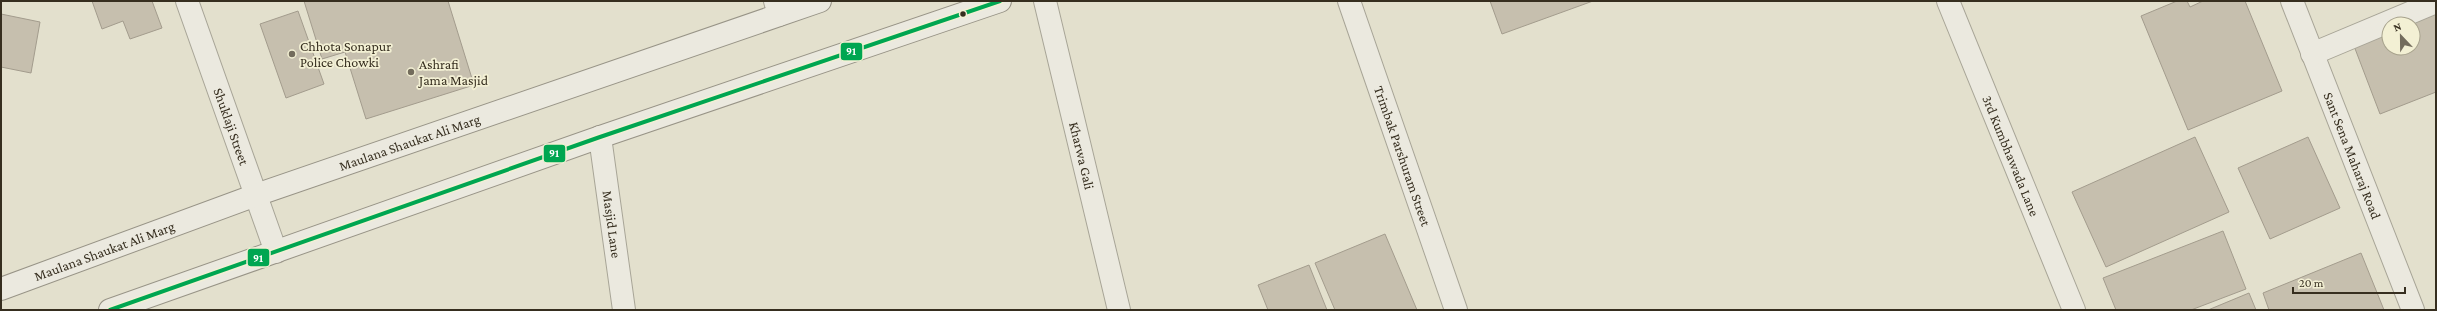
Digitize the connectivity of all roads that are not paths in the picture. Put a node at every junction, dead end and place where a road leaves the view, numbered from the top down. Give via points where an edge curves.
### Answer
1 (187, 1) edge
2 (820, 1) edge
3 (1000, 1) edge
4 (1045, 1) edge
5 (1349, 1) edge
6 (1948, 1) edge
7 (2292, 1) edge
8 (2436, 2) edge
9 (777, 8) edge
10 (2312, 54) junction
11 (600, 137) junction
12 (256, 195) junction
13 (276, 252) junction
14 (1, 289) edge
15 (110, 310) edge
16 (624, 310) edge
17 (1119, 310) edge
18 (1456, 310) edge
19 (2074, 310) edge
20 (2413, 310) edge

1 - 12 street, Shuklaji Street
2 - 9 street, Maulana Shaukat Ali Marg
3 - 11 street
4 - 17 street, Kharwa Gali
5 - 18 street, Trimbak Parshuram Street
6 - 19 street, 3rd Kumbhawada Lane
7 - 10 street, Sant Sena Maharaj Road
8 - 10 street
9 - 12 street, Maulana Shaukat Ali Marg
10 - 20 street, Sant Sena Maharaj Road
11 - 13 street
11 - 16 street, Masjid Lane
12 - 13 street, Shuklaji Street
12 - 14 street, Maulana Shaukat Ali Marg
13 - 15 street

